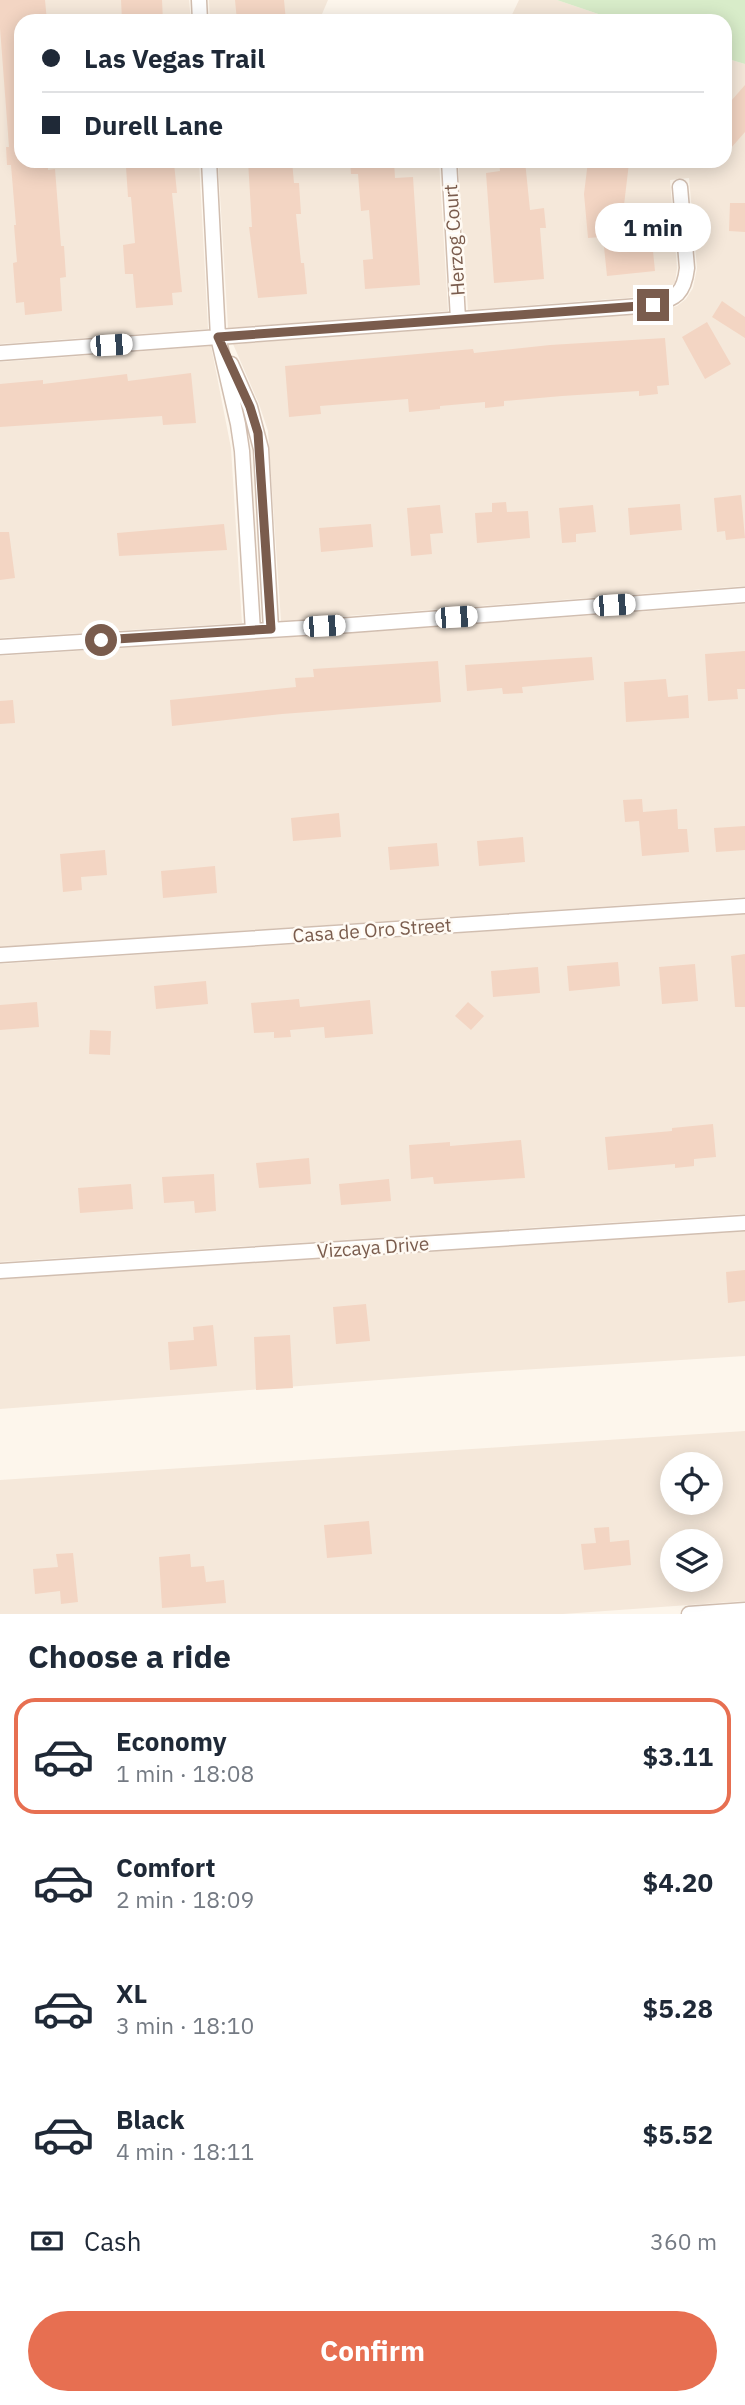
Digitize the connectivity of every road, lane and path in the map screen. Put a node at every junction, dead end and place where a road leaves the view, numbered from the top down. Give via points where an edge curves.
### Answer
1 (209, 168) edge
2 (449, 168) edge
3 (680, 187) dead end
4 (458, 319) junction
5 (218, 337) junction
6 (0, 353) edge
7 (745, 595) edge
8 (271, 629) junction
9 (253, 631) junction
10 (0, 647) edge
11 (745, 906) edge
12 (0, 955) edge
13 (745, 1223) edge
14 (0, 1270) edge
15 (745, 1610) edge
16 (689, 1614) edge

1 - 5 street
2 - 4 street, Herzog Court
3 - 4 street via 687,268 680,293 671,299 653,305
4 - 5 street
5 - 6 street
5 - 8 street via 258,433
5 - 9 street via 242,452
7 - 8 street
8 - 9 street
9 - 10 street
11 - 12 street, Casa de Oro Street
13 - 14 street, Vizcaya Drive
15 - 16 street

